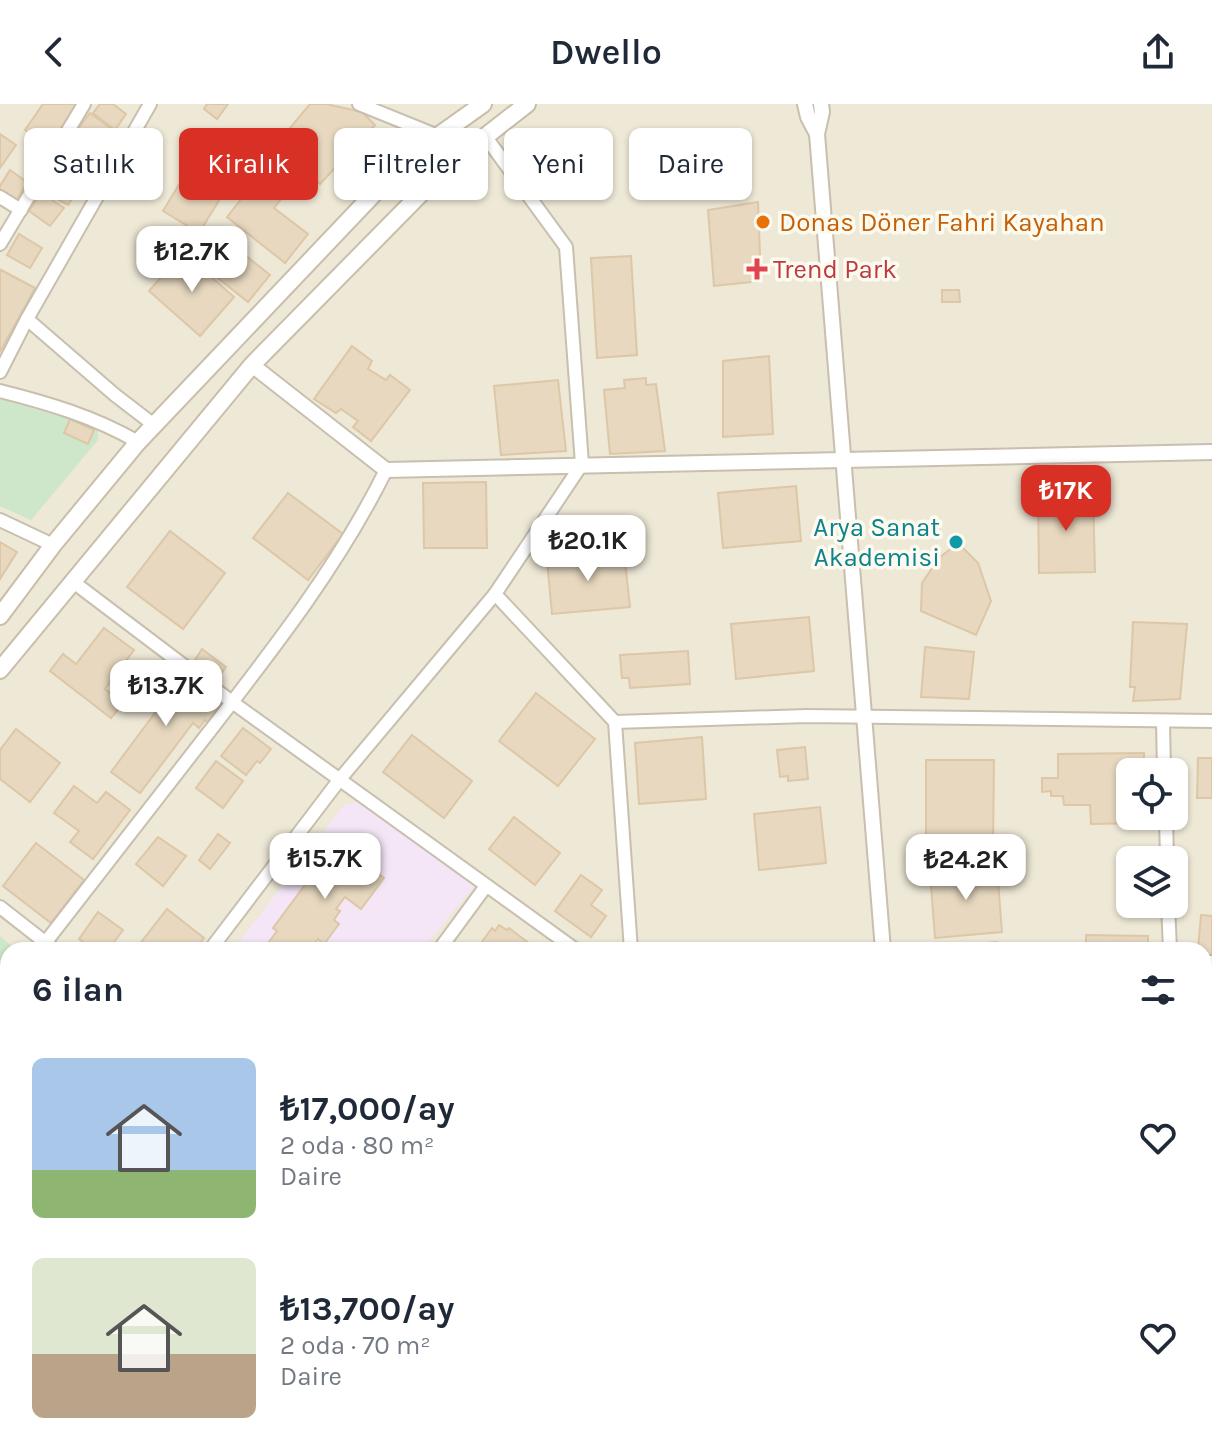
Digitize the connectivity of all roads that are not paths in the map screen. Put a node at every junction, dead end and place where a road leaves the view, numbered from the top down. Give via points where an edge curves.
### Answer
1 (84, 104) edge
2 (150, 104) edge
3 (359, 104) edge
4 (483, 104) edge
5 (527, 104) edge
6 (805, 104) edge
7 (821, 104) edge
8 (418, 128) edge
9 (449, 128) edge
10 (488, 134) edge
11 (817, 134) junction
12 (488, 140) edge
13 (0, 197) edge
14 (368, 200) edge
15 (415, 200) edge
16 (21, 210) junction
17 (0, 244) edge
18 (27, 319) junction
19 (252, 365) junction
20 (0, 372) edge
21 (0, 391) edge
22 (154, 425) junction
23 (138, 442) junction
24 (1212, 452) edge
25 (845, 458) junction
26 (582, 464) junction
27 (386, 470) junction
28 (0, 520) edge
29 (53, 545) junction
30 (72, 581) junction
31 (495, 594) junction
32 (0, 616) edge
33 (0, 670) edge
34 (232, 702) junction
35 (865, 717) junction
36 (1163, 721) junction
37 (1212, 721) edge
38 (615, 722) junction
39 (1164, 758) edge
40 (340, 779) junction
41 (486, 886) junction
42 (0, 907) edge
43 (1169, 918) edge
44 (44, 942) edge
45 (54, 942) edge
46 (216, 942) edge
47 (445, 942) edge
48 (565, 942) edge
49 (630, 942) edge
50 (882, 942) edge
51 (1170, 942) edge

1 - 16 street
2 - 18 street
3 - 8 street
4 - 9 main road
5 - 10 main road
6 - 11 street
7 - 11 street
11 - 25 street
12 - 26 street via 566,247
13 - 16 street
14 - 22 main road
15 - 19 main road
16 - 17 street
18 - 20 street
18 - 22 street
19 - 27 street
19 - 30 main road
21 - 23 street via 114,427
22 - 23 main road
23 - 29 main road
24 - 25 street
25 - 26 street
25 - 35 street
26 - 27 street
26 - 31 street
27 - 34 street via 327,572
28 - 29 street
29 - 32 main road
30 - 33 main road
30 - 34 street
31 - 38 street
31 - 40 street
34 - 40 street
34 - 45 street
35 - 36 street
35 - 38 street
35 - 50 street
36 - 37 street
36 - 39 street
38 - 49 street
40 - 41 street
40 - 46 street
41 - 47 street
41 - 48 street
42 - 44 street
43 - 51 street

